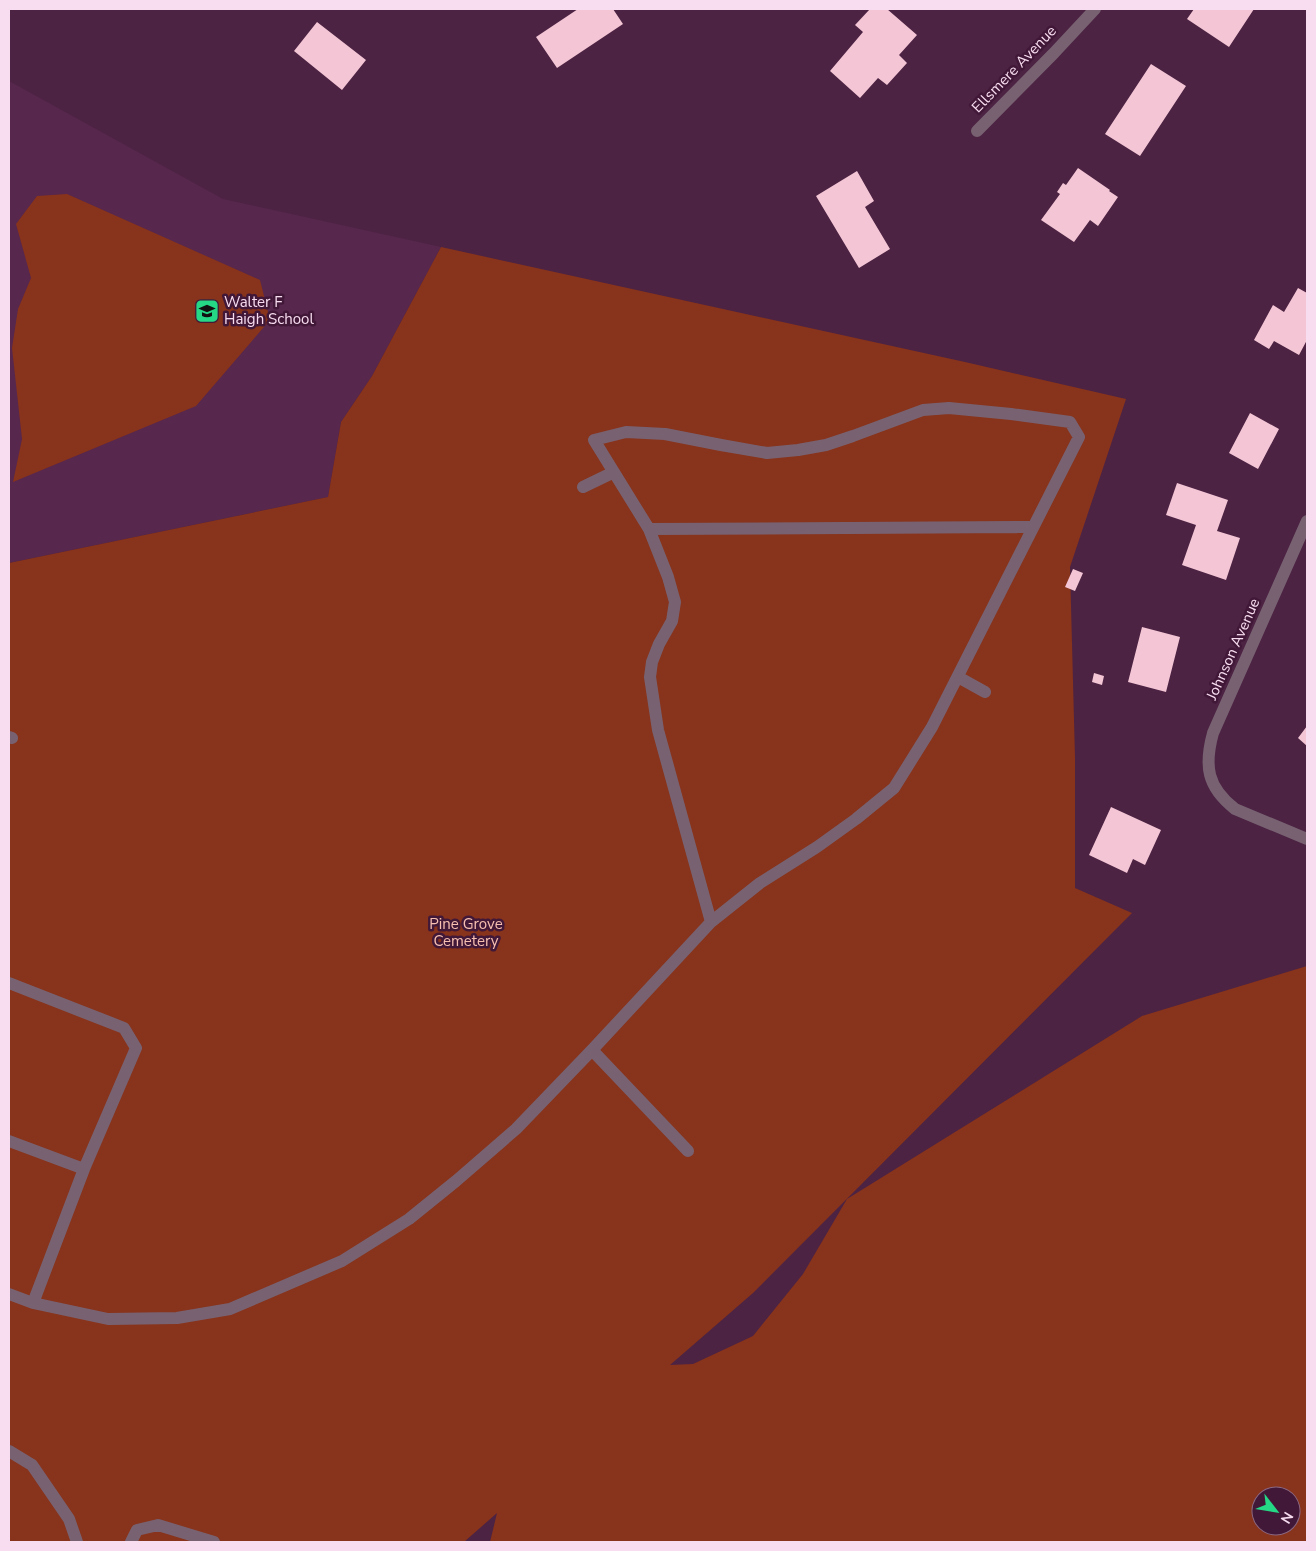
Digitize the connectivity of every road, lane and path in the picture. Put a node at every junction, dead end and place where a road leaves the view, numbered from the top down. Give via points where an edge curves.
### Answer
1 (1095, 9) edge
2 (977, 131) dead end
3 (614, 472) junction
4 (583, 487) dead end
5 (1307, 521) edge
6 (1032, 527) junction
7 (649, 529) junction
8 (958, 677) junction
9 (985, 692) dead end
10 (1307, 839) edge
11 (711, 922) junction
12 (9, 983) edge
13 (592, 1050) junction
14 (9, 1141) edge
15 (688, 1150) dead end
16 (84, 1169) junction
17 (9, 1294) edge
18 (33, 1303) junction
19 (9, 1451) edge
20 (77, 1542) edge
21 (131, 1542) edge
22 (214, 1542) edge

1 - 2 street, Ellsmere Avenue
3 - 4 street
3 - 6 street via 594,440 626,432 664,434 767,453 826,445 924,410 949,408 1070,422 1079,437
3 - 7 street
5 - 10 street, Johnson Avenue via 1213,733 1208,765 1217,792 1235,809
6 - 7 street
6 - 8 street
7 - 11 street via 675,602 672,621 659,644 650,677 658,730
8 - 9 street
8 - 11 street via 894,788 856,819 760,883
11 - 13 street
12 - 16 street via 124,1028 136,1048
13 - 15 street
13 - 18 street via 516,1129 456,1181 409,1219 342,1261 230,1309 177,1318 108,1319
14 - 16 street
16 - 18 street
17 - 18 street
19 - 20 street via 32,1465 69,1519
21 - 22 street via 137,1530 158,1525

